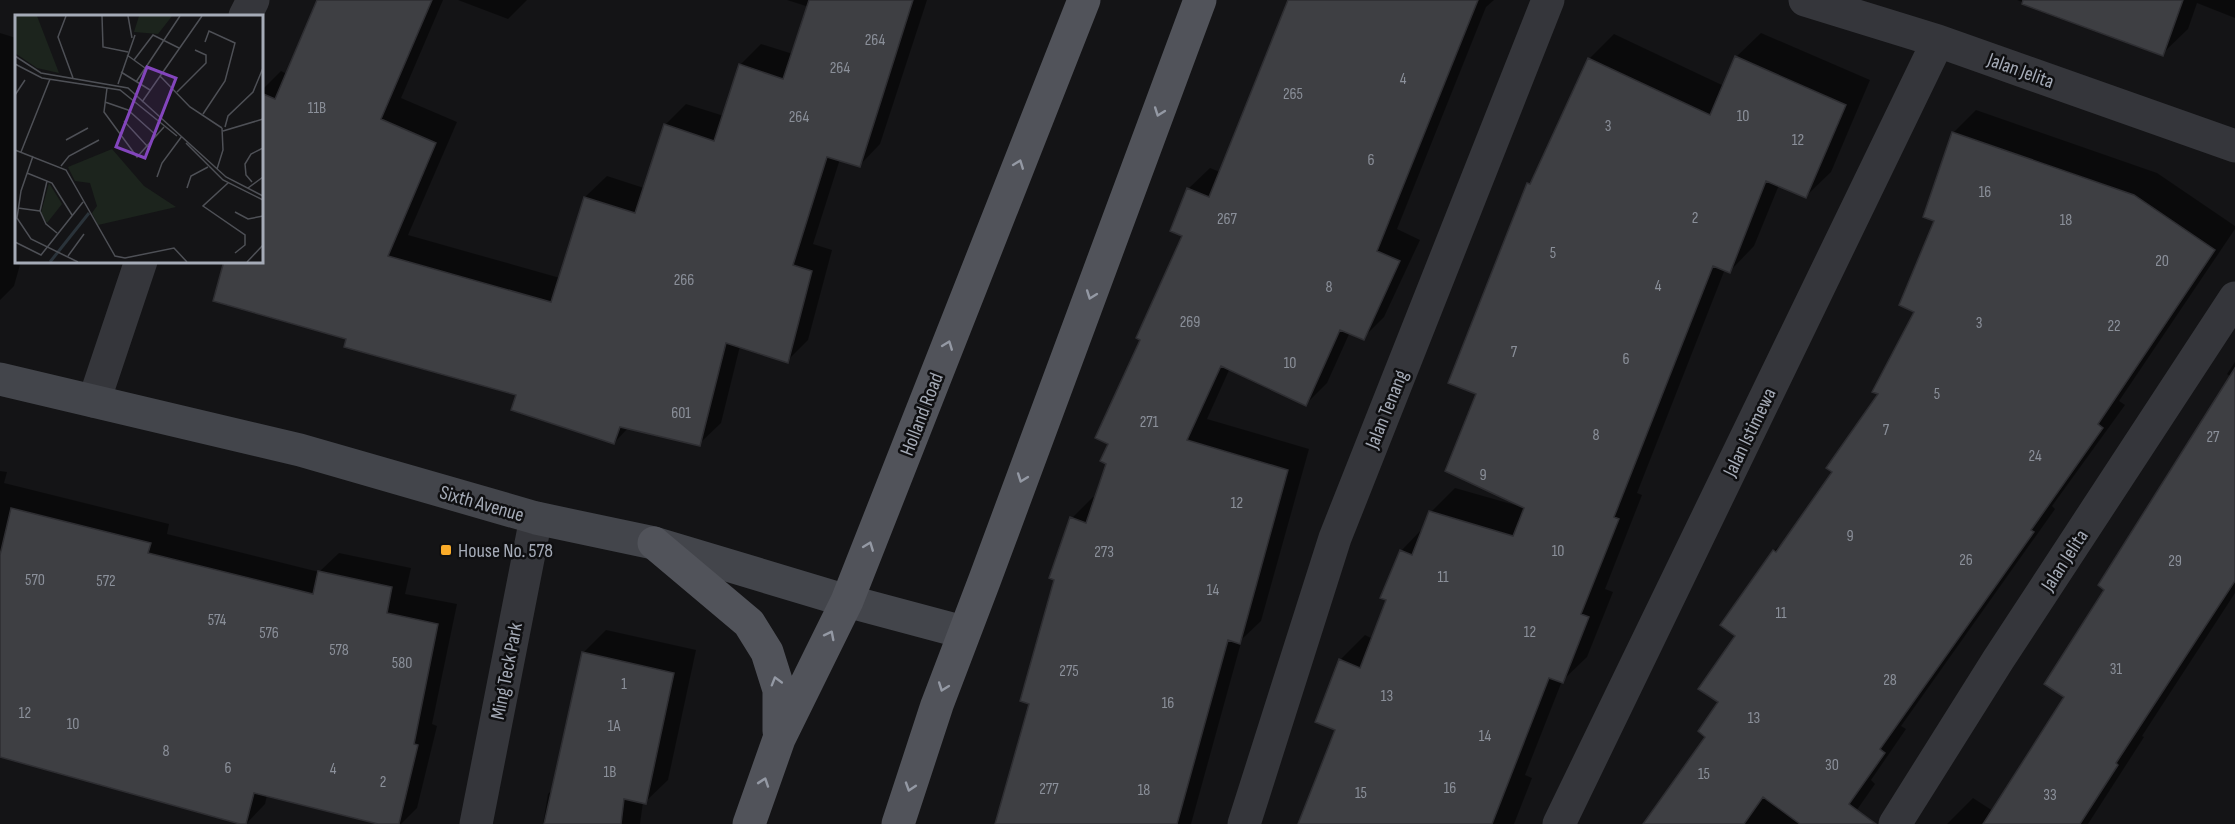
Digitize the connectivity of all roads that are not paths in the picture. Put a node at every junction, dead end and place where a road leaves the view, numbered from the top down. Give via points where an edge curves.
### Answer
1 (253, 0) edge
2 (1084, 0) edge
3 (1200, 0) edge
4 (1548, 0) edge
5 (1805, 0) edge
6 (245, 15) edge
7 (1938, 41) junction
8 (2235, 146) edge
9 (141, 262) edge
10 (2235, 298) edge
11 (0, 379) edge
12 (94, 401) junction
13 (536, 518) junction
14 (654, 543) junction
15 (847, 601) junction
16 (963, 632) junction
17 (779, 739) junction
18 (476, 824) edge
19 (749, 824) edge
20 (898, 824) edge
21 (1244, 824) edge
22 (1559, 824) edge
23 (1895, 824) edge

1 - 6 street
15 -> 2 main road, Holland Road
3 -> 16 main road
4 - 21 street, Jalan Tenang via 1335,538
5 - 7 street, Jalan Jelita
7 - 8 street, Jalan Jelita
7 - 22 street, Jalan Istimewa
9 - 12 street
10 - 23 street, Jalan Jelita
11 - 12 main road, Sixth Avenue
12 - 13 main road, Sixth Avenue via 300,450
13 - 14 main road, Sixth Avenue
13 - 18 street, Ming Teck Park
14 - 15 main road, Sixth Avenue
17 -> 14 main road via 779,690 768,652 749,623
15 - 16 main road, Sixth Avenue
17 -> 15 main road, Holland Road
16 -> 20 main road
19 -> 17 main road, Holland Road

